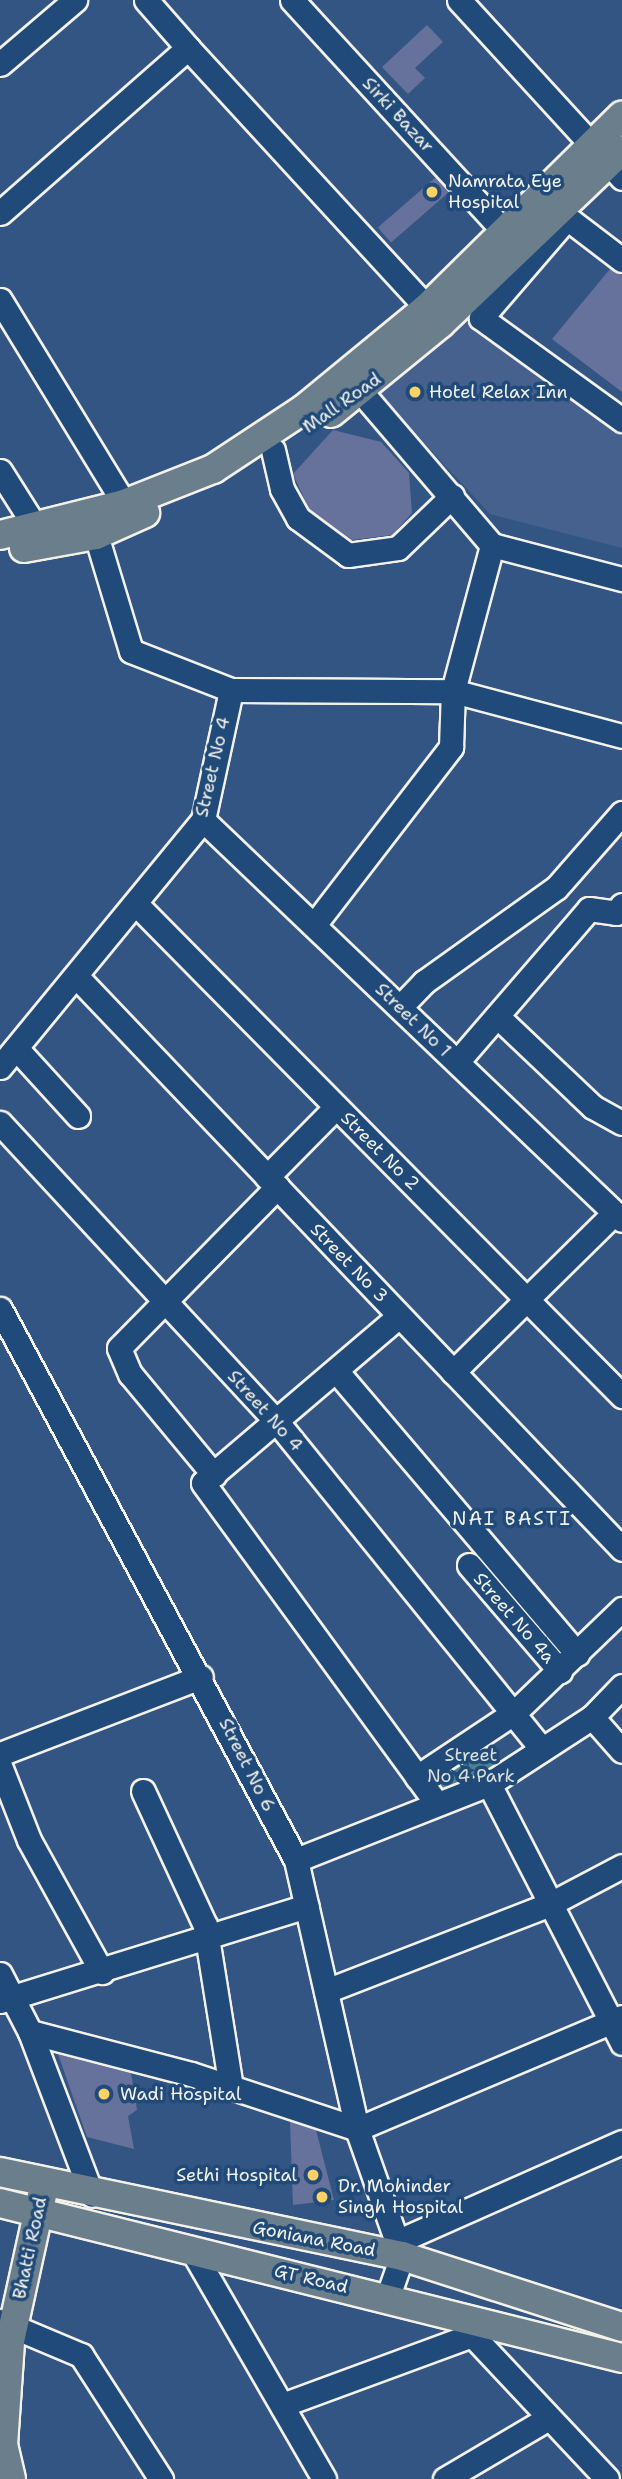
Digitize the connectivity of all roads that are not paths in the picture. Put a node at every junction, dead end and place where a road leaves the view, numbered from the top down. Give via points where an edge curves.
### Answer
1 (75, 0) edge
2 (146, 0) edge
3 (292, 0) edge
4 (459, 0) edge
5 (188, 48) junction
6 (0, 64) edge
7 (622, 116) edge
8 (612, 160) edge
9 (0, 214) edge
10 (518, 245) junction
11 (622, 260) edge
12 (0, 300) edge
13 (427, 308) junction
14 (362, 393) junction
15 (622, 420) edge
16 (273, 450) junction
17 (0, 471) edge
18 (452, 496) junction
19 (129, 511) junction
20 (0, 535) edge
21 (96, 535) junction
22 (41, 536) junction
23 (492, 545) junction
24 (0, 552) edge
25 (622, 579) edge
26 (231, 690) junction
27 (453, 691) junction
28 (622, 736) edge
29 (622, 813) edge
30 (204, 820) junction
31 (622, 905) edge
32 (138, 906) junction
33 (314, 925) junction
34 (77, 977) junction
35 (400, 1007) junction
36 (497, 1016) junction
37 (16, 1048) junction
38 (457, 1062) junction
39 (0, 1067) edge
40 (336, 1107) junction
41 (78, 1116) dead end
42 (0, 1123) edge
43 (622, 1123) edge
44 (272, 1182) junction
45 (618, 1217) edge
46 (527, 1300) junction
47 (165, 1301) junction
48 (0, 1309) edge
49 (399, 1316) junction
50 (453, 1372) junction
51 (338, 1373) junction
52 (622, 1396) edge
53 (277, 1422) junction
54 (214, 1475) junction
55 (622, 1549) edge
56 (469, 1565) dead end
57 (622, 1609) edge
58 (576, 1654) junction
59 (560, 1671) junction
60 (201, 1677) junction
61 (622, 1686) edge
62 (515, 1712) junction
63 (592, 1717) junction
64 (542, 1749) junction
65 (622, 1751) edge
66 (0, 1754) edge
67 (0, 1766) edge
68 (418, 1777) junction
69 (489, 1784) junction
70 (143, 1791) dead end
71 (437, 1804) junction
72 (296, 1860) junction
73 (622, 1866) edge
74 (550, 1904) junction
75 (307, 1906) junction
76 (208, 1938) junction
77 (102, 1972) junction
78 (0, 1973) edge
79 (326, 1992) junction
80 (5, 1999) edge
81 (616, 2019) edge
82 (30, 2032) junction
83 (622, 2043) edge
84 (231, 2087) junction
85 (357, 2129) junction
86 (622, 2142) edge
87 (0, 2172) edge
88 (44, 2183) junction
89 (92, 2195) junction
90 (0, 2203) edge
91 (38, 2213) junction
92 (398, 2250) junction
93 (193, 2252) junction
94 (388, 2296) junction
95 (7, 2323) edge
96 (468, 2326) junction
97 (622, 2327) edge
98 (622, 2358) edge
99 (3, 2402) edge
100 (282, 2405) junction
101 (547, 2419) junction
102 (3, 2445) junction
103 (11, 2479) edge
104 (22, 2479) edge
105 (161, 2479) edge
106 (324, 2479) edge
107 (444, 2479) edge
108 (607, 2479) edge

1 - 6 street
2 - 5 street
3 - 10 street, Sirki Bazar
4 - 8 street
5 - 9 street
5 - 13 street
7 - 8 main road, Mall Road
8 - 10 main road, Mall Road
10 - 11 street via 567,218
10 - 13 main road
10 - 14 main road, Mall Road
10 - 15 street via 481,318
12 - 19 street
13 - 19 main road via 346,381 224,461
14 - 16 main road, Mall Road
14 - 18 street
16 - 18 street via 282,489 298,518 348,555 398,548
16 - 19 main road, Mall Road
17 - 22 street
18 - 23 street
19 - 21 main road, Mall Road
19 - 22 main road
20 - 22 main road
21 - 22 main road, Mall Road
21 - 26 street via 131,651
22 - 24 main road, Mall Road
23 - 25 street
23 - 27 street
26 - 27 street
26 - 30 street, Street No 4
27 - 28 street
27 - 33 street via 451,747
29 - 35 street via 556,888 424,982
30 - 32 street, Street No 4
30 - 33 street, Street No 1
31 - 36 street via 616,913 589,909
32 - 34 street, Street No 4
32 - 40 street, Street No 2
33 - 35 street, Street No 1
34 - 37 street, Street No 4
34 - 44 street, Street No 3
35 - 38 street, Street No 1
36 - 38 street
36 - 43 street via 593,1107
37 - 39 street, Street No 4
37 - 41 street
38 - 45 street, Street No 1
40 - 44 street
40 - 46 street, Street No 2
42 - 47 street, Street No 4
44 - 47 street
44 - 49 street, Street No 3
45 - 46 street
46 - 50 street
46 - 52 street, Street No 2
47 - 53 street, Street No 4
47 - 54 street via 120,1348 120,1356
48 - 60 street, Street No 6
49 - 50 street, Street No 3
49 - 51 street
50 - 55 street, Street No 3
51 - 53 street
51 - 58 street
53 - 54 street
53 - 62 street, Street No 4
54 - 68 street via 203,1483
56 - 59 street, Street No 4a
57 - 58 street
58 - 59 street
59 - 62 street
60 - 66 street
60 - 72 street, Street No 6
61 - 63 street
62 - 64 street, Street No 4
62 - 68 street
63 - 64 street
63 - 65 street
64 - 69 street
67 - 77 street via 29,1840
68 - 71 street
69 - 71 street
69 - 74 street
70 - 76 street
71 - 72 street
72 - 75 street, Street No 6
73 - 74 street
74 - 79 street
74 - 81 street
75 - 76 street
75 - 79 street, Street No 6
76 - 77 street
76 - 84 street
77 - 80 street
78 - 80 street
79 - 85 street, Street No 6
80 - 82 street
81 - 83 street
81 - 85 street
82 - 84 street
82 - 89 street
84 - 85 street
85 - 92 street, Street No 6
86 - 92 street
87 - 88 main road, Goniana Road
88 - 89 main road, Goniana Road
88 - 91 main road, Bhatti Road
89 - 92 main road, Goniana Road
90 - 91 main road, GT Road
91 - 93 main road, GT Road
91 - 95 main road, Bhatti Road
92 - 94 street
92 - 97 main road, Goniana Road
93 - 94 main road, GT Road
93 - 100 street
94 - 96 main road, GT Road
95 - 99 main road, Bhatti Road
95 - 105 street via 81,2355
96 - 98 main road, GT Road
96 - 100 street
96 - 101 street
99 - 102 main road, Bhatti Road
100 - 106 street
101 - 107 street
101 - 108 street
102 - 103 main road, Bhatti Road
102 - 104 street

